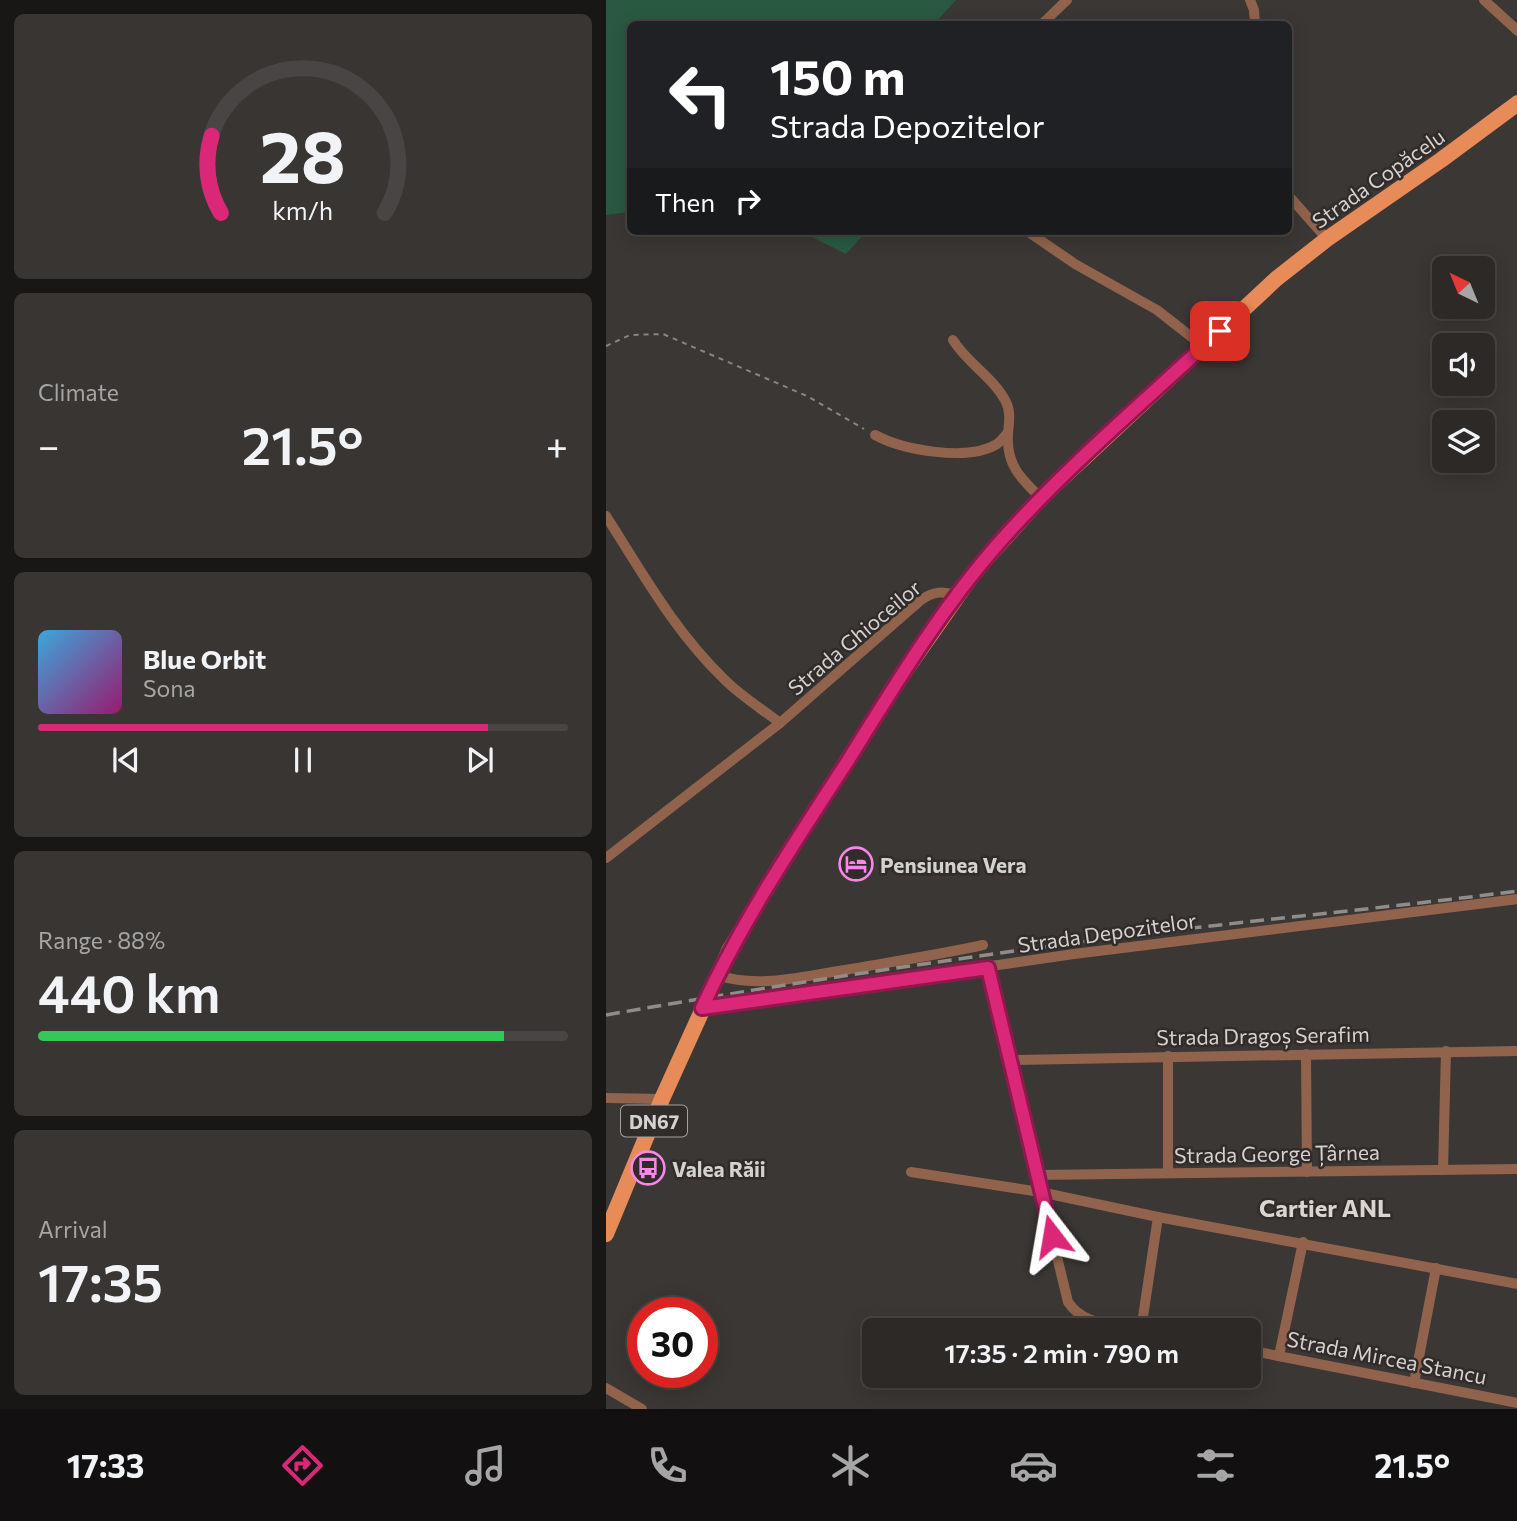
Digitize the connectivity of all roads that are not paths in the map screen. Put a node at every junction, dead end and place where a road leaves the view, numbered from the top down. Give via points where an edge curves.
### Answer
1 (1067, 0) edge
2 (1250, 0) edge
3 (1484, 0) edge
4 (1045, 21) edge
5 (1255, 21) edge
6 (1518, 31) edge
7 (1518, 103) edge
8 (1292, 200) edge
9 (1033, 235) edge
10 (1327, 239) junction
11 (953, 340) dead end
12 (1203, 346) junction
13 (1008, 432) junction
14 (875, 435) road end
15 (980, 450) junction
16 (1013, 467) junction
17 (1041, 498) junction
18 (606, 516) edge
19 (956, 596) junction
20 (780, 723) junction
21 (606, 842) edge
22 (610, 855) edge
23 (1518, 899) edge
24 (983, 945) dead end
25 (988, 968) junction
26 (717, 975) junction
27 (702, 1008) junction
28 (1445, 1051) junction
29 (1518, 1051) edge
30 (1306, 1054) junction
31 (1168, 1056) junction
32 (1009, 1060) junction
33 (606, 1098) edge
34 (662, 1099) junction
35 (1518, 1169) edge
36 (1443, 1170) junction
37 (911, 1172) dead end
38 (1307, 1172) junction
39 (1168, 1173) junction
40 (1036, 1175) junction
41 (1040, 1192) junction
42 (1158, 1217) junction
43 (606, 1234) edge
44 (1303, 1242) junction
45 (1436, 1268) junction
46 (1518, 1284) edge
47 (1085, 1318) edge
48 (1143, 1318) edge
49 (1261, 1353) edge
50 (1279, 1356) junction
51 (1414, 1382) junction
52 (606, 1388) edge
53 (1518, 1402) edge
54 (642, 1409) edge

1 - 4 street
2 - 5 street
3 - 6 street
7 - 10 main road, Strada Copăcelu / DN67
8 - 10 street
9 - 12 street via 1157,310
10 - 12 main road, Strada Copăcelu / DN67
11 - 13 street via 1006,403
12 - 17 main road, Strada Copăcelu / DN67
13 - 15 street via 995,445
13 - 16 street
14 - 15 street via 903,447 957,453
15 - 16 street via 994,453
16 - 17 street
17 - 19 main road, Strada Copăcelu / DN67
18 - 20 street, Strada Ghioceilor via 676,626 726,681
19 - 20 street, Strada Ghioceilor via 939,592 921,600
19 - 26 main road, Strada Copăcelu / DN67 via 792,847
20 - 22 street, Strada Ghioceilor
21 - 22 street
23 - 25 street, Strada Depozitelor
24 - 26 street via 752,983
25 - 27 street, Strada Depozitelor
25 - 32 street
26 - 27 main road, Strada Copăcelu / DN67
27 - 34 main road, Strada Copăcelu / DN67
28 - 29 street, Strada Dragoș Serafim
28 - 30 street, Strada Dragoș Serafim
28 - 36 street
30 - 31 street, Strada Dragoș Serafim
30 - 38 street
31 - 32 street, Strada Dragoș Serafim
31 - 39 street
32 - 40 street
33 - 34 street
34 - 43 main road, Strada Copăcelu / DN67
35 - 36 street, Strada George Țârnea
36 - 38 street, Strada George Țârnea
37 - 41 street
38 - 39 street, Strada George Țârnea
39 - 40 street, Strada George Țârnea
40 - 41 street
41 - 42 street
41 - 47 street via 1068,1302
42 - 44 street
42 - 48 street
44 - 45 street
44 - 50 street
45 - 46 street
45 - 51 street
49 - 50 street, Strada Mircea Stancu
50 - 51 street, Strada Mircea Stancu
51 - 53 street, Strada Mircea Stancu
52 - 54 street

